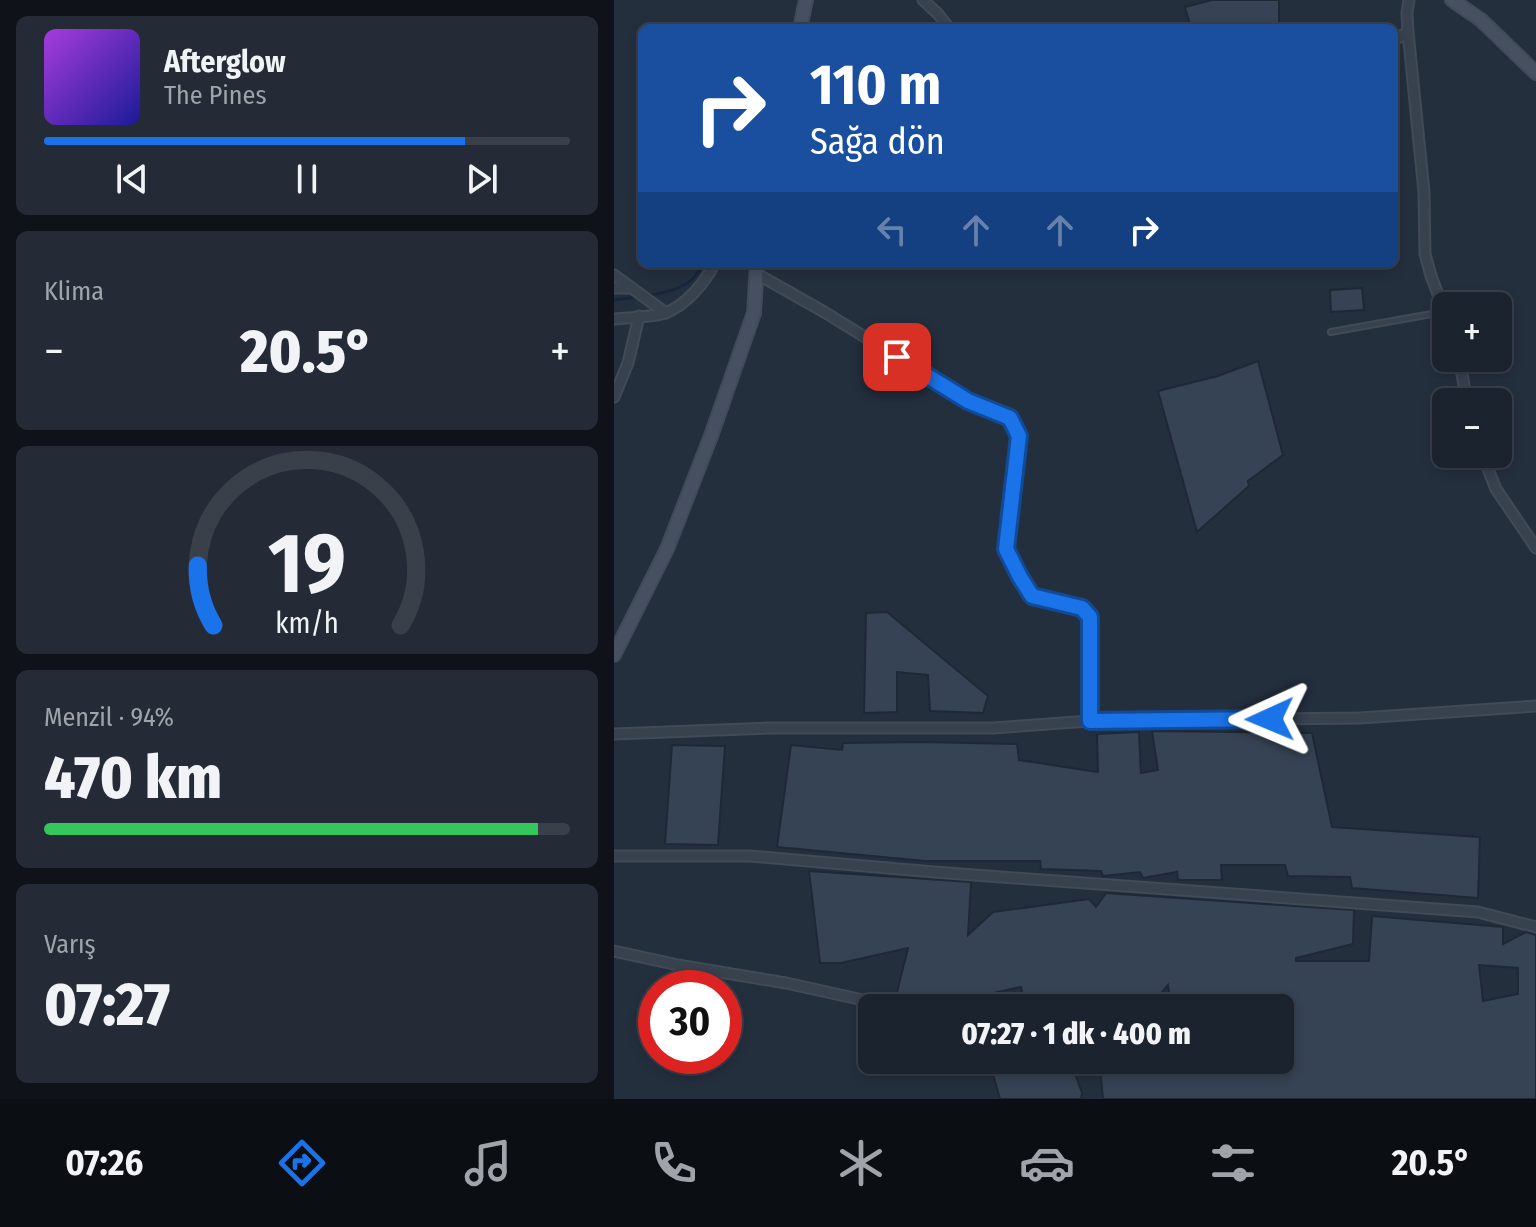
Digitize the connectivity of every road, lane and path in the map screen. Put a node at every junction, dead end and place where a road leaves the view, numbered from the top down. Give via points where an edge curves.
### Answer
1 (806, 0) edge
2 (923, 0) edge
3 (1409, 0) edge
4 (1452, 0) edge
5 (801, 24) edge
6 (946, 24) edge
7 (1408, 32) junction
8 (1398, 38) edge
9 (1536, 73) edge
10 (712, 268) edge
11 (757, 269) edge
12 (614, 275) edge
13 (614, 288) edge
14 (632, 288) junction
15 (1437, 292) edge
16 (666, 313) junction
17 (639, 316) junction
18 (1432, 316) edge
19 (614, 319) edge
20 (1331, 332) dead end
21 (614, 397) edge
22 (1488, 468) edge
23 (1536, 548) edge
24 (614, 655) edge
25 (1536, 706) edge
26 (1090, 721) junction
27 (614, 734) edge
28 (614, 856) edge
29 (1536, 927) edge
30 (614, 951) edge
31 (858, 999) edge

1 - 5 street
2 - 6 street
3 - 7 street
4 - 9 street
7 - 8 street
7 - 15 street via 1425,254
10 - 16 street via 687,300
11 - 24 street via 754,313 711,436 667,549
11 - 26 street via 968,401 1010,418 1019,436 1006,549 1032,596 1082,608 1090,617
12 - 14 street
13 - 14 street
14 - 16 street
16 - 17 street
17 - 19 street
17 - 21 street
18 - 20 lane
22 - 23 street
25 - 26 street via 1360,718
26 - 27 street via 993,728
28 - 29 street via 750,856 1478,912
30 - 31 street

